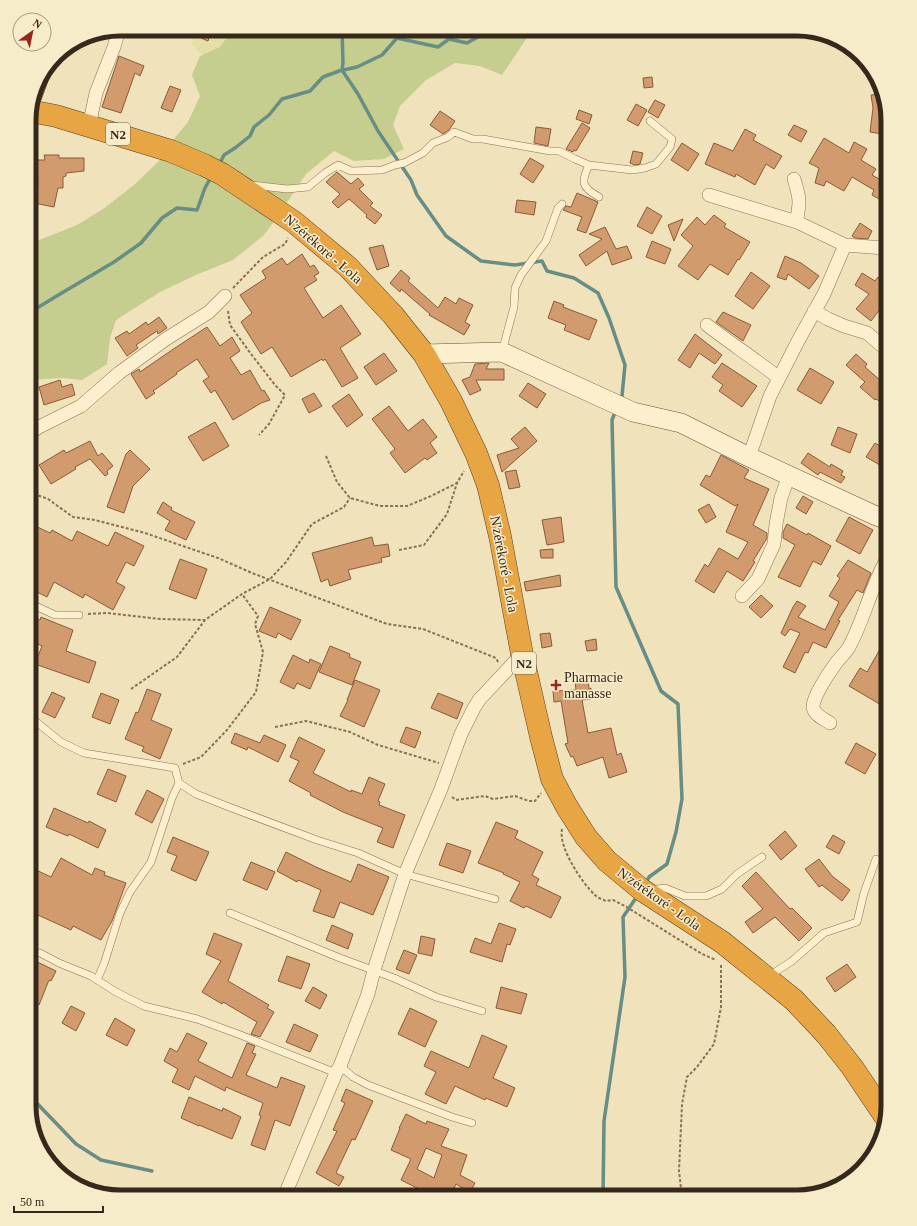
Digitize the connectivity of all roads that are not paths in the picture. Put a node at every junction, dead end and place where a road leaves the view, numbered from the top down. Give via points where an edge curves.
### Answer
1 (117, 36) edge
2 (36, 112) edge
3 (650, 121) dead end
4 (89, 126) junction
5 (589, 165) junction
6 (221, 174) junction
7 (794, 179) dead end
8 (709, 194) dead end
9 (599, 197) dead end
10 (562, 204) dead end
11 (797, 222) junction
12 (845, 245) junction
13 (881, 248) edge
14 (225, 296) road end
15 (814, 311) junction
16 (707, 325) dead end
17 (881, 346) edge
18 (502, 352) junction
19 (424, 354) junction
20 (778, 378) junction
21 (36, 428) edge
22 (749, 457) junction
23 (789, 475) junction
24 (881, 518) edge
25 (881, 578) edge
26 (742, 596) dead end
27 (36, 606) edge
28 (79, 615) road end
29 (522, 654) junction
30 (36, 722) edge
31 (830, 723) dead end
32 (179, 783) junction
33 (762, 857) dead end
34 (876, 859) dead end
35 (405, 874) junction
36 (642, 890) junction
37 (495, 899) dead end
38 (230, 913) dead end
39 (40, 953) dead end
40 (374, 970) junction
41 (768, 978) junction
42 (97, 980) junction
43 (482, 1011) dead end
44 (338, 1070) junction
45 (881, 1110) edge
46 (472, 1123) dead end
47 (287, 1190) edge

1 - 4 street via 96,93
2 - 4 highway, N'zérékoré - Lola / N2
3 - 5 lane via 672,139 670,147 656,164 632,170
4 - 6 highway, N'zérékoré - Lola / N2 via 171,151
5 - 6 lane via 559,151 473,139 454,132 404,163 382,170 351,171 338,165 308,187 287,189
5 - 9 lane via 584,176 584,185 588,191
6 - 19 highway, N'zérékoré - Lola / N2 via 294,222 348,267 394,316
7 - 11 street via 799,195
8 - 11 street
10 - 18 lane via 558,208 546,241 521,275 515,288 514,307
11 - 12 street
12 - 13 street
12 - 15 street
14 - 21 street via 209,312 166,338 80,406
15 - 17 street via 828,320 867,333
15 - 20 street
16 - 20 street
18 - 19 street
18 - 22 street via 633,412 681,423
19 - 29 highway, N'zérékoré - Lola / N2 via 451,401 488,485
20 - 22 street
22 - 23 street
23 - 24 street
23 - 26 street via 781,498 774,544 758,579
25 - 31 street via 848,647 815,699 815,713
27 - 28 lane via 55,616
29 - 35 street via 487,690 474,708 461,734
29 - 36 highway, N'zérékoré - Lola / N2 via 552,779 586,837 607,861
30 - 32 lane via 61,742 84,753 175,768
32 - 35 lane via 196,794 358,853
32 - 42 lane via 151,862 130,892 120,913
33 - 36 lane via 722,888 706,896 686,896 665,888
34 - 41 lane via 857,922 824,933
35 - 37 lane
35 - 40 street
36 - 41 highway, N'zérékoré - Lola / N2 via 722,942
38 - 40 lane
39 - 42 lane
40 - 43 lane via 436,997
40 - 44 street via 368,994
41 - 45 highway, N'zérékoré - Lola / N2 via 794,1000 826,1034
42 - 44 lane via 144,1006 197,1019
44 - 46 lane via 368,1085
44 - 47 street

